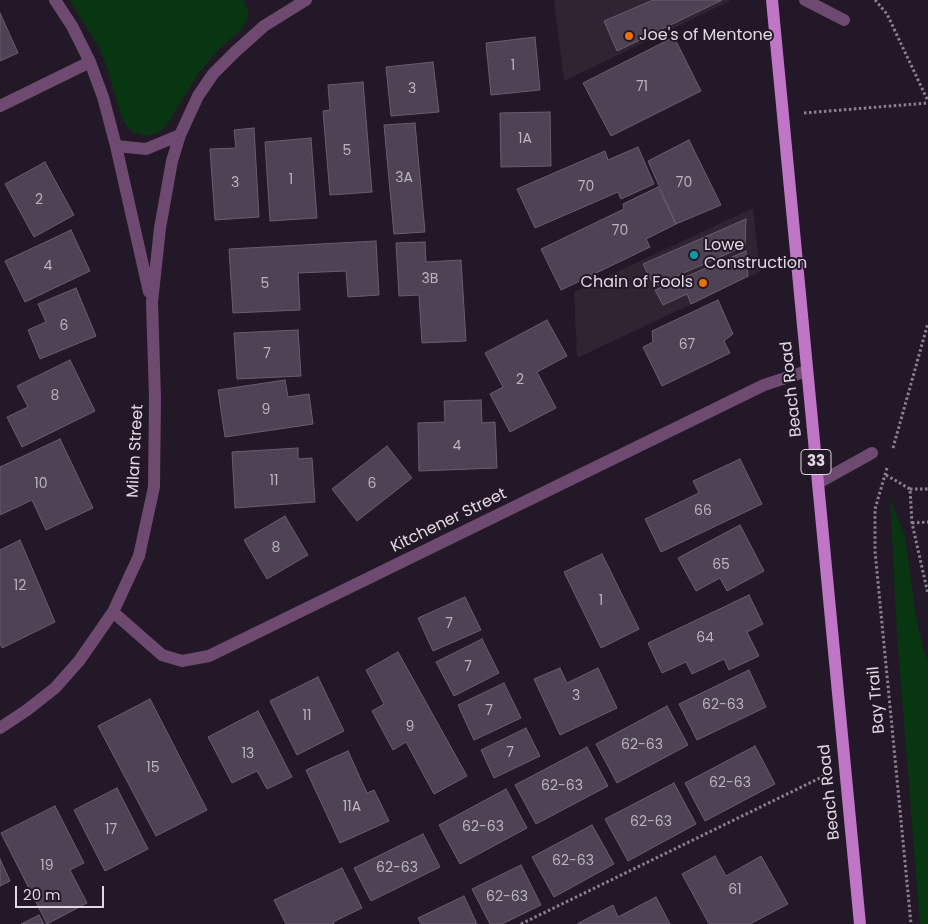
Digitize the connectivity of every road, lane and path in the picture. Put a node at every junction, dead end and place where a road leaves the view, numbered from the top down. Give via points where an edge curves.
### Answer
1 (55, 0) edge
2 (306, 0) edge
3 (772, 0) edge
4 (805, 0) edge
5 (875, 0) edge
6 (844, 20) dead end
7 (90, 62) junction
8 (928, 102) edge
9 (0, 106) edge
10 (784, 114) junction
11 (180, 135) junction
12 (116, 146) junction
13 (152, 302) junction
14 (928, 323) edge
15 (807, 371) junction
16 (872, 453) dead end
17 (891, 456) dead end
18 (888, 466) dead end
19 (886, 475) junction
20 (818, 483) junction
21 (910, 489) junction
22 (928, 489) edge
23 (928, 522) edge
24 (912, 523) junction
25 (928, 594) edge
26 (113, 612) junction
27 (0, 728) edge
28 (844, 766) junction
29 (521, 924) edge
30 (860, 924) edge
31 (911, 924) edge

1 - 7 street, Milan Street
2 - 11 street, Milan Street via 264,26 213,74 198,96
3 - 10 main road, Beach Road / 33
4 - 6 street
5 - 8 path via 887,14
7 - 9 street
7 - 12 street, Milan Street
8 - 10 path
10 - 15 main road, Beach Road / 33
11 - 12 street via 146,149
11 - 13 street, Milan Street via 160,228
12 - 13 street, Milan Street
13 - 26 street, Milan Street via 154,487 139,556
14 - 17 path
15 - 20 main road, Beach Road / 33
15 - 26 street, Kitchener Street via 764,385 209,656 182,662 162,655
16 - 20 street
18 - 19 path, Bay Trail
19 - 21 path
19 - 31 path, Bay Trail via 875,508 875,551
20 - 28 main road, Beach Road / 33
21 - 22 path
21 - 24 path
23 - 24 path
24 - 25 path
26 - 27 street, Milan Street via 79,661 55,688
28 - 29 path
28 - 30 main road, Beach Road / 33

